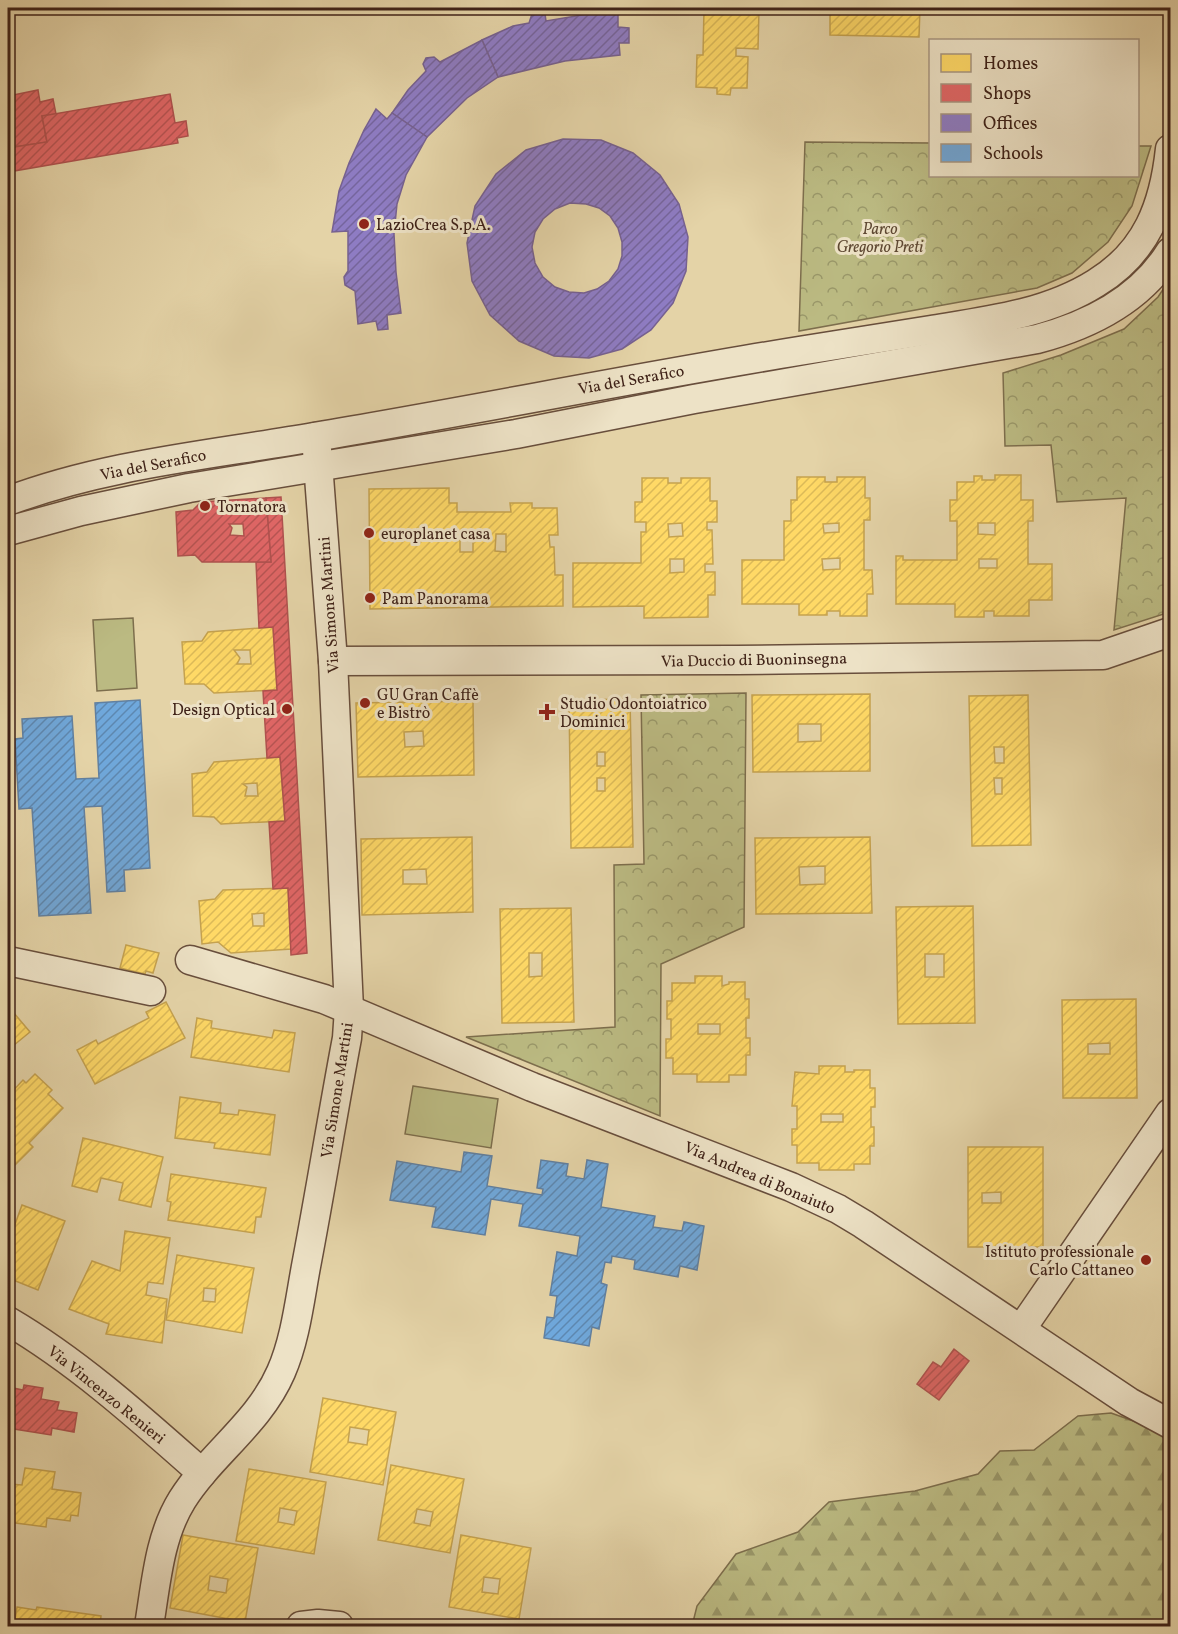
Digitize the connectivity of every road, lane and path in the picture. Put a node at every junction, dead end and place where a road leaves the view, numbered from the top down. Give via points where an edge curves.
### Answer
1 (1170, 149) edge
2 (1170, 252) edge
3 (316, 437) junction
4 (318, 467) junction
5 (8, 501) edge
6 (8, 531) edge
7 (1170, 632) edge
8 (333, 661) junction
9 (190, 960) dead end
10 (8, 961) edge
11 (151, 992) dead end
12 (349, 1009) junction
13 (1170, 1113) edge
14 (8, 1322) edge
15 (1022, 1328) junction
16 (1170, 1424) edge
17 (202, 1473) junction
18 (148, 1626) edge
19 (301, 1626) edge
20 (339, 1626) edge

1 - 3 street, Via del Serafico via 1162,198 1139,243 1098,282 1044,307 972,323 677,370
2 - 4 street, Via del Serafico via 1151,277 1124,301 1083,323 1037,339
3 - 4 street, Via Simone Martini
3 - 5 street, Via del Serafico via 108,472 59,483
4 - 6 street, Via del Serafico via 151,496
4 - 8 street, Via Simone Martini
7 - 8 street, Via Duccio di Buoninsegna via 1094,656
8 - 12 street, Via Simone Martini
9 - 12 street, Via Andrea di Bonaiuto
10 - 11 street
12 - 15 street, Via Andrea di Bonaiuto via 532,1087 829,1204
12 - 17 street, Via Simone Martini via 314,1225 283,1369 271,1395
13 - 15 street
14 - 17 street, Via Vincenzo Renieri via 45,1343
15 - 16 street, Via Andrea di Bonaiuto via 1129,1402
17 - 18 street, Via Simone Martini via 181,1501 163,1542
19 - 20 street

